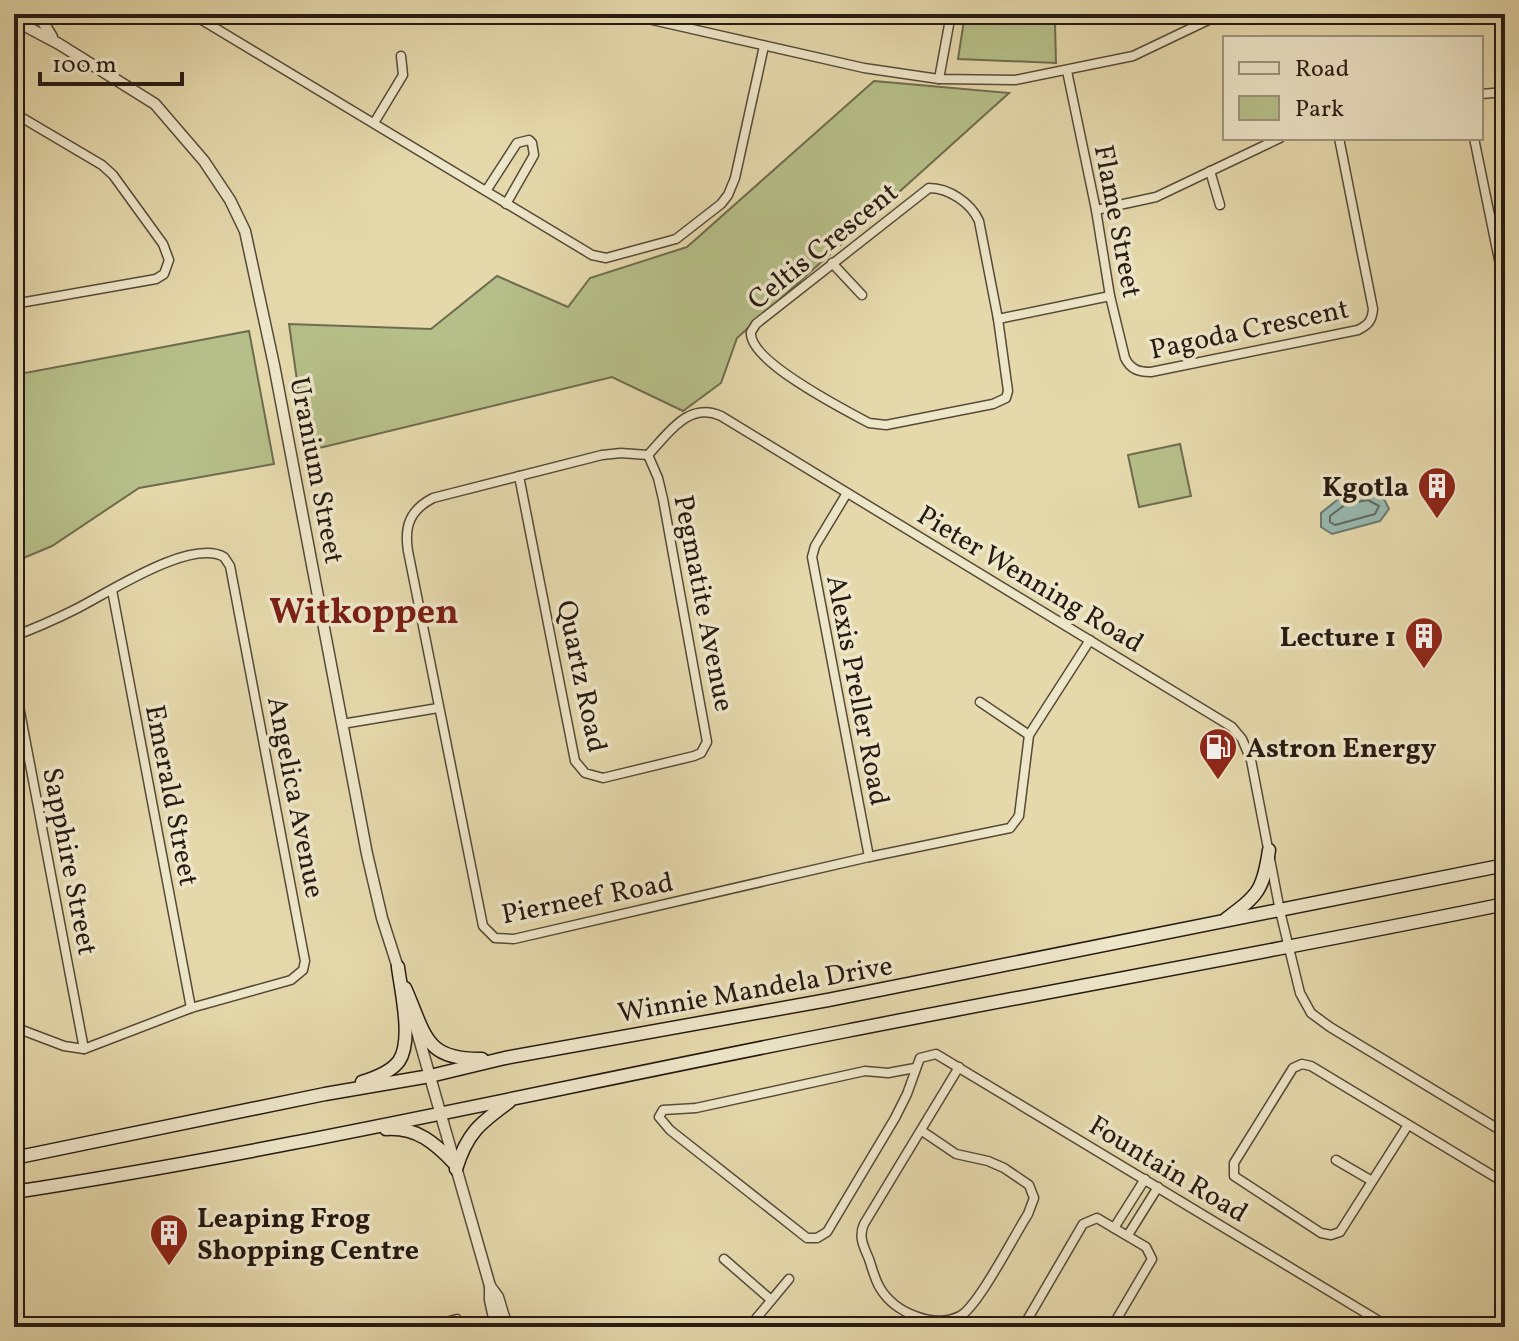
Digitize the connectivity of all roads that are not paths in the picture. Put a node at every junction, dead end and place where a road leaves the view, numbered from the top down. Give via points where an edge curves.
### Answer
1 (18, 14) edge
2 (38, 14) edge
3 (192, 14) edge
4 (626, 14) edge
5 (951, 14) edge
6 (1221, 14) edge
7 (14, 20) edge
8 (59, 44) junction
9 (764, 46) junction
10 (401, 56) dead end
11 (1067, 71) junction
12 (939, 79) junction
13 (1505, 92) edge
14 (1483, 94) edge
15 (14, 113) edge
16 (374, 123) junction
17 (1276, 140) edge
18 (1339, 140) edge
19 (1474, 140) edge
20 (1210, 171) junction
21 (486, 191) junction
22 (506, 204) junction
23 (1220, 205) dead end
24 (1096, 210) junction
25 (832, 263) junction
26 (1505, 289) edge
27 (862, 295) dead end
28 (1110, 296) junction
29 (14, 304) edge
30 (998, 319) junction
31 (1139, 372) joint
32 (648, 455) junction
33 (519, 476) junction
34 (847, 493) junction
35 (112, 590) junction
36 (14, 636) edge
37 (1090, 640) junction
38 (14, 680) edge
39 (980, 702) dead end
40 (438, 708) junction
41 (342, 724) junction
42 (1029, 735) junction
43 (694, 756) joint
44 (1269, 850) junction
45 (869, 857) junction
46 (1505, 865) edge
47 (1505, 904) edge
48 (1280, 911) junction
49 (1220, 923) junction
50 (1288, 948) junction
51 (398, 967) junction
52 (403, 986) junction
53 (191, 1008) junction
54 (14, 1027) edge
55 (84, 1049) junction
56 (505, 1058) junction
57 (959, 1067) junction
58 (915, 1068) junction
59 (430, 1076) junction
60 (325, 1094) junction
61 (515, 1097) junction
62 (440, 1113) junction
63 (1408, 1125) junction
64 (922, 1131) junction
65 (348, 1132) junction
66 (1505, 1133) edge
67 (14, 1158) edge
68 (1336, 1160) dead end
69 (456, 1166) junction
70 (1145, 1179) junction
71 (1372, 1181) junction
72 (1505, 1183) edge
73 (1158, 1187) junction
74 (14, 1192) edge
75 (1114, 1228) junction
76 (1128, 1235) junction
77 (724, 1259) dead end
78 (789, 1279) dead end
79 (490, 1286) junction
80 (770, 1299) junction
81 (457, 1319) dead end
82 (427, 1327) edge
83 (496, 1327) edge
84 (507, 1327) edge
85 (749, 1327) edge
86 (1023, 1327) edge
87 (1112, 1327) edge
88 (1389, 1327) edge

1 - 7 street
2 - 8 street
3 - 16 street
4 - 9 street
5 - 12 street
6 - 11 street via 1133,56
7 - 8 street, Uranium Street
8 - 41 street, Uranium Street via 168,117 221,187 245,231
9 - 12 street
9 - 22 street via 728,195 683,235 599,258
10 - 16 street via 403,75
11 - 12 street via 1015,80
11 - 24 street, Flame Street
13 - 14 street
15 - 29 street via 113,175 169,260 156,279
16 - 21 street
17 - 20 street
18 - 31 street, Pagoda Crescent via 1373,309 1367,325
19 - 26 street
20 - 23 street
20 - 24 street via 1156,197
21 - 22 street
21 - 22 street via 517,143 529,140 534,155
24 - 28 street, Flame Street
25 - 27 street
25 - 30 street, Celtis Crescent via 929,188 937,188 962,200 975,214
25 - 30 street, Celtis Crescent via 756,324 750,338 768,362 869,423 886,425 1006,398
28 - 30 street
28 - 31 street, Flame Street via 1125,358
32 - 33 street, Pierneef Road via 613,453
32 - 34 street, Pieter Wenning Road via 689,414 710,411
32 - 43 street, Pegmatite Avenue via 663,499 707,729 706,745
33 - 40 street, Pierneef Road via 433,498 416,509 407,526
33 - 43 street, Quartz Road via 578,767 603,778
34 - 37 street, Pieter Wenning Road
34 - 45 street, Alexis Preller Road via 812,557
35 - 36 street, Angelica Avenue
35 - 53 street, Emerald Street
35 - 53 street, Angelica Avenue via 181,558 215,554 227,560 304,953 303,970 291,980
37 - 42 street, Pierneef Road
37 - 44 street, Pieter Wenning Road via 1236,731 1251,760
38 - 55 street, Sapphire Street
39 - 42 street
40 - 41 street
40 - 45 street, Pierneef Road via 483,926 495,938 514,939
41 - 51 street, Uranium Street via 367,854
42 - 45 street, Pierneef Road via 1019,816 1010,828
44 - 48 street, Pieter Wenning Road
44 - 49 main road via 1253,899
46 - 48 main road, Winnie Mandela Drive
47 - 50 main road, Winnie Mandela Drive
48 - 49 main road, Winnie Mandela Drive
48 - 50 street, Pieter Wenning Road
49 - 56 main road, Winnie Mandela Drive
50 - 61 main road, Winnie Mandela Drive
50 - 66 street, Pieter Wenning Road via 1311,1013
51 - 52 street, Uranium Street
51 - 60 main road via 405,1030 399,1061 389,1071
52 - 56 main road via 438,1051 454,1058
52 - 59 street, Uranium Street
53 - 55 street, Angelica Avenue
54 - 55 street
56 - 59 main road, Winnie Mandela Drive
57 - 58 street, Fountain Road via 936,1054 920,1058
57 - 64 street
57 - 70 street, Fountain Road
58 - 58 street via 895,1118 827,1232 817,1238 807,1238 659,1117 663,1110 696,1108 865,1071
59 - 60 main road, Winnie Mandela Drive
59 - 62 street, Uranium Street
60 - 67 main road, Winnie Mandela Drive
61 - 62 main road, Winnie Mandela Drive
61 - 69 main road via 473,1131
62 - 65 main road, Winnie Mandela Drive
62 - 69 street, Uranium Street
63 - 71 street
63 - 71 street via 1302,1064 1293,1068 1233,1171 1237,1180 1326,1235 1340,1232
63 - 72 street
64 - 64 street via 864,1224 861,1238 880,1288 899,1306 932,1321 957,1318 972,1306 1034,1198 1029,1185 1004,1168 956,1154
65 - 69 main road via 413,1132 434,1142
65 - 74 main road, Winnie Mandela Drive
68 - 71 street
69 - 79 street, Uranium Street
70 - 73 street, Fountain Road
70 - 75 street
73 - 76 street
73 - 88 street, Fountain Road
75 - 76 street
75 - 86 street via 1097,1218 1083,1224
76 - 87 street via 1146,1247 1152,1259
77 - 80 street
78 - 80 street
79 - 83 street
79 - 84 street
80 - 85 street
81 - 82 street

